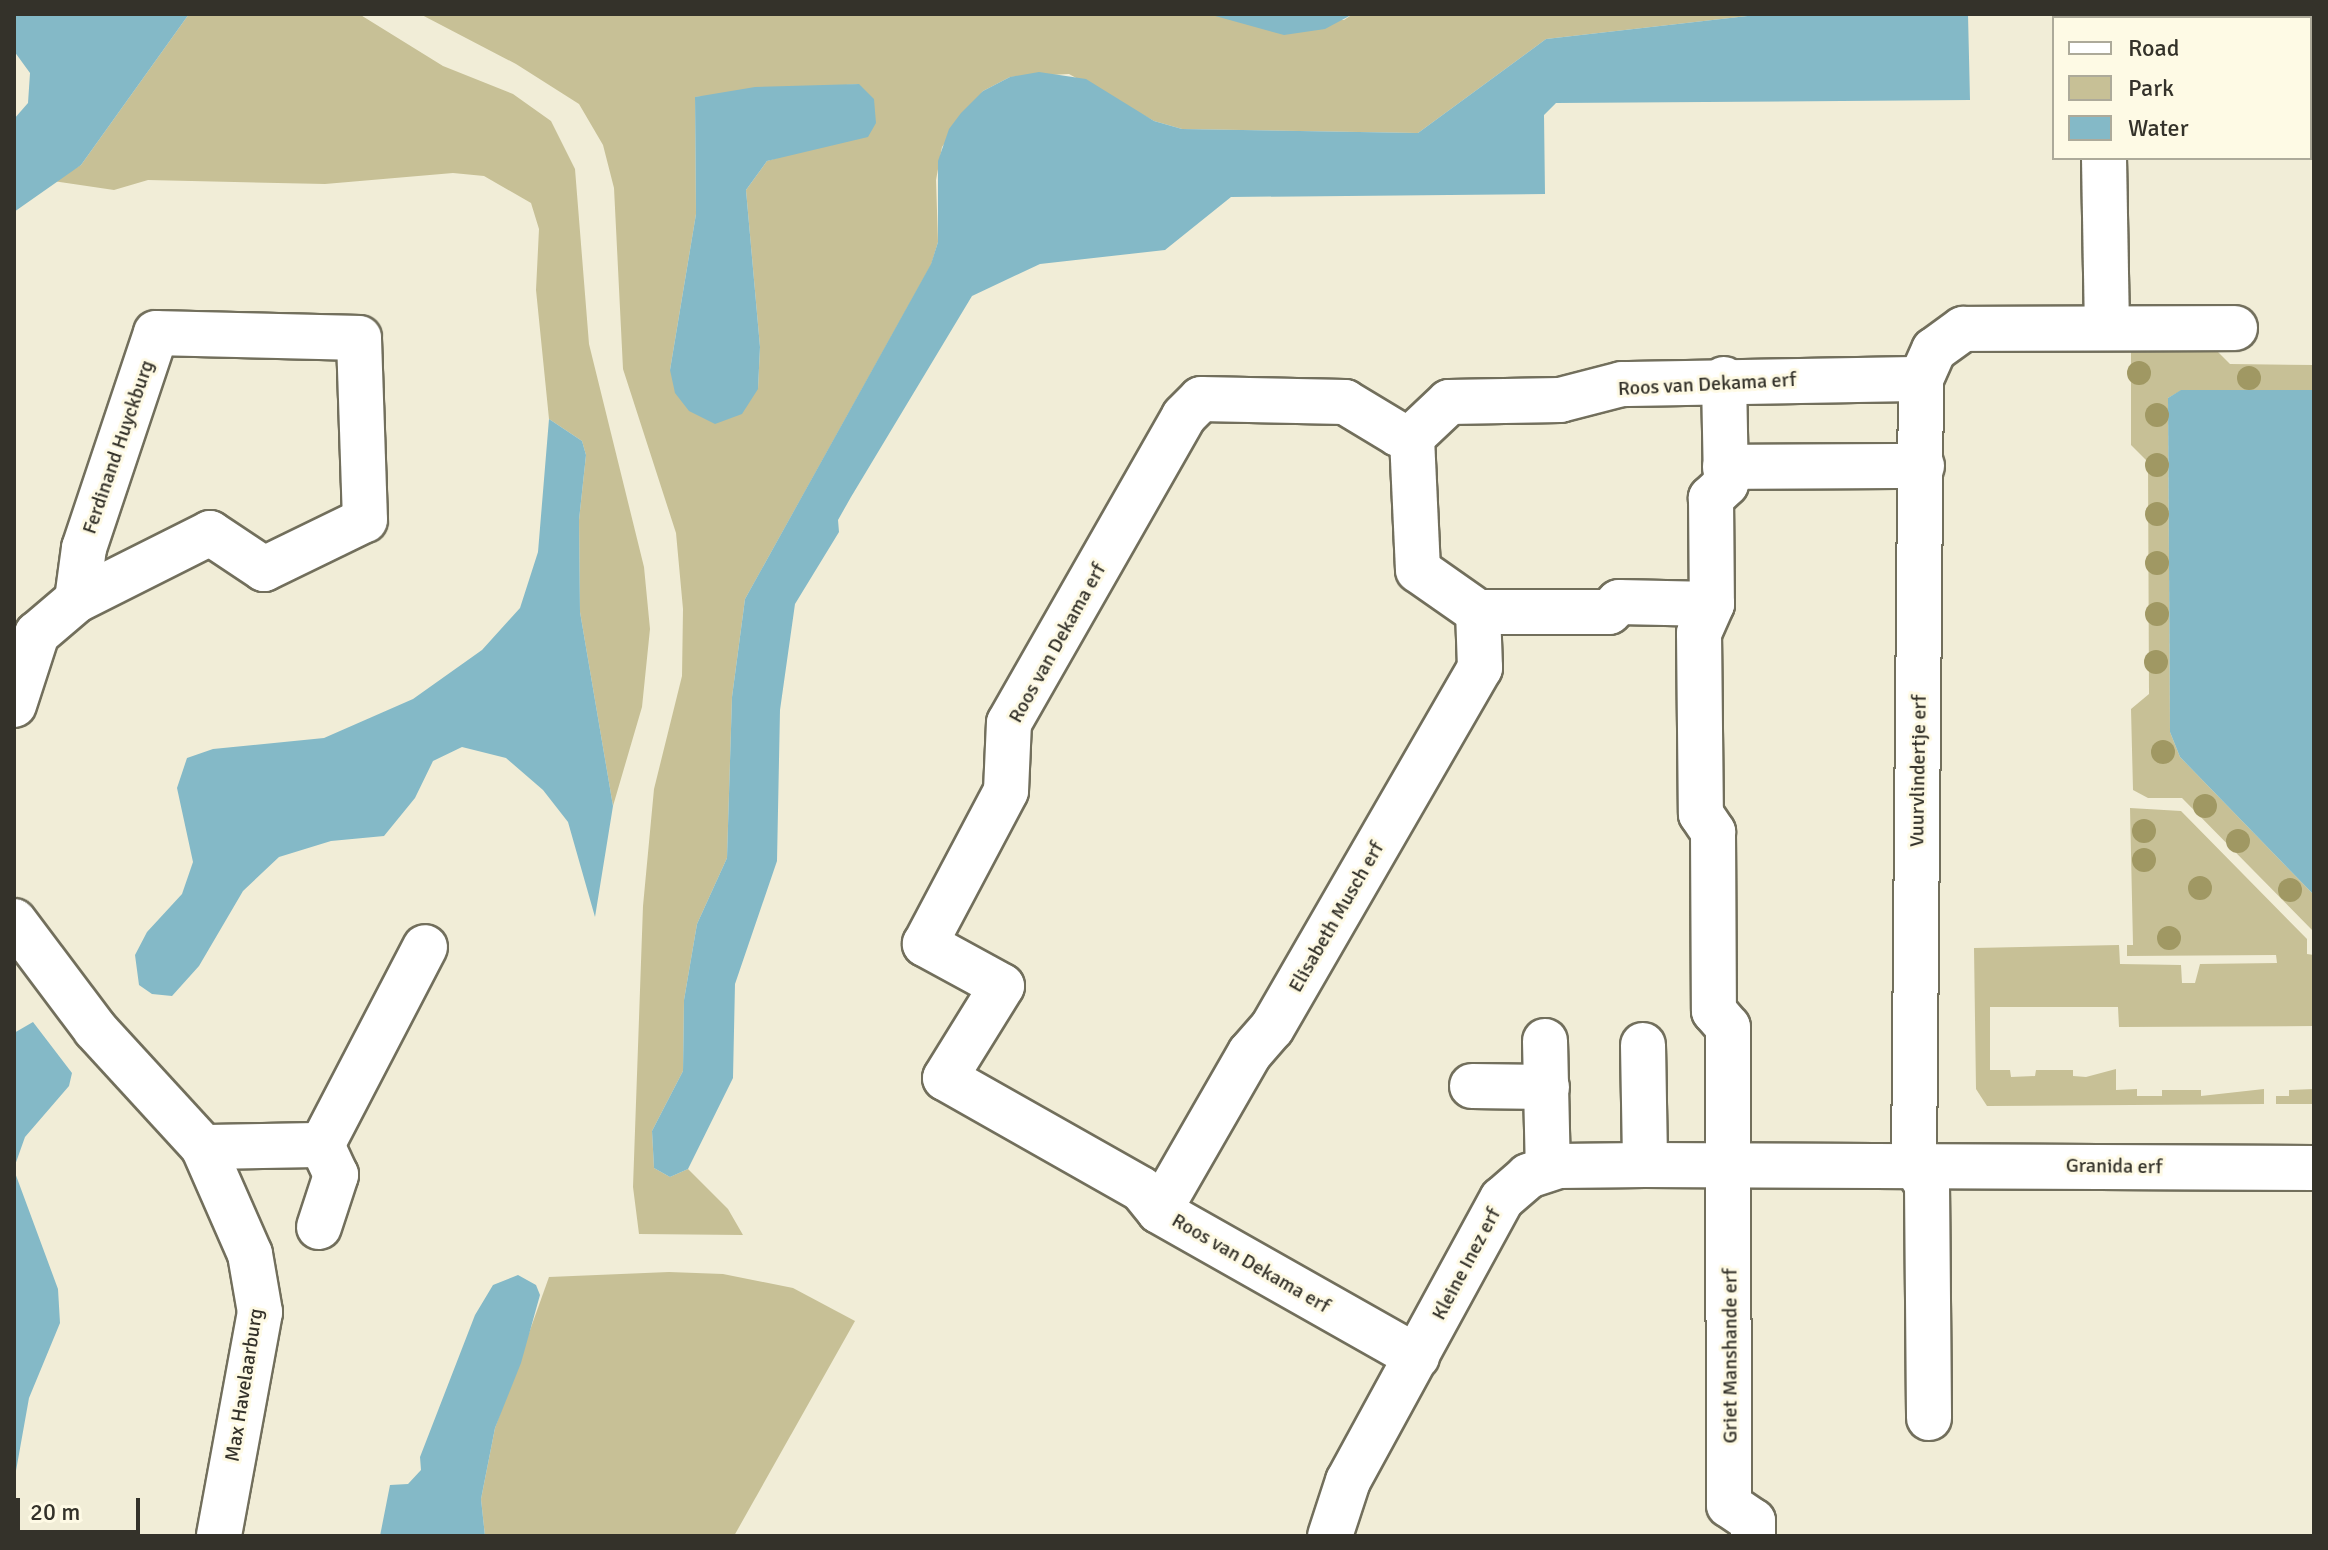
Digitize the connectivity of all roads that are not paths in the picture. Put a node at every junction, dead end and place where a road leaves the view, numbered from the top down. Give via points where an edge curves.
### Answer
1 (2104, 160) edge
2 (2107, 326) junction
3 (2235, 328) dead end
4 (1724, 379) junction
5 (1921, 379) junction
6 (1412, 437) junction
7 (1922, 466) junction
8 (1725, 467) junction
9 (77, 600) junction
10 (1712, 604) junction
11 (1478, 612) junction
12 (14, 705) edge
13 (14, 921) edge
14 (425, 947) dead end
15 (1545, 1041) dead end
16 (1643, 1045) dead end
17 (1472, 1086) dead end
18 (1547, 1087) junction
19 (197, 1139) junction
20 (322, 1145) junction
21 (1730, 1164) junction
22 (1914, 1164) junction
23 (1645, 1165) junction
24 (2314, 1168) edge
25 (1548, 1169) junction
26 (1159, 1211) junction
27 (319, 1227) dead end
28 (1417, 1357) junction
29 (1929, 1418) dead end
30 (219, 1536) edge
31 (1330, 1536) edge
32 (1753, 1536) edge

1 - 2 street
2 - 3 street
2 - 5 street via 1963,329 1934,350
4 - 5 street, Roos van Dekama erf
4 - 6 street, Roos van Dekama erf via 1622,384 1560,400 1449,402
4 - 8 street
5 - 7 street, Vuurvlindertje erf
6 - 11 street via 1418,570
6 - 26 street, Roos van Dekama erf via 1345,402 1201,399 1184,416 1009,723 1006,791 925,944 1002,986 945,1078 1141,1189
7 - 8 street
7 - 22 street, Vuurvlindertje erf
8 - 10 street via 1726,484 1711,498
9 - 9 street, Ferdinand Huyckburg via 210,533 264,569 365,520 359,338 156,333 84,548
9 - 12 street, Ferdinand Huyckburg via 37,634
10 - 11 street via 1619,602 1609,612
10 - 21 street via 1699,633 1701,814 1713,832 1714,1011 1728,1027
11 - 26 street, Elisabeth Musch erf via 1480,668 1272,1028 1250,1053
13 - 19 street via 95,1029
14 - 20 street
15 - 18 street
16 - 23 street
17 - 18 street
18 - 25 street
19 - 20 street
19 - 30 street, Max Havelaarburg via 250,1254 260,1312
20 - 27 street via 336,1175
21 - 22 street, Kleine Inez erf
21 - 23 street, Kleine Inez erf
21 - 32 street, Griet Manshande erf via 1729,1505 1753,1521
22 - 24 street, Granida erf
22 - 29 street via 1927,1185
23 - 25 street, Kleine Inez erf
25 - 28 street, Kleine Inez erf via 1528,1176 1502,1199
26 - 28 street, Roos van Dekama erf
28 - 31 street, Kleine Inez erf via 1348,1481

